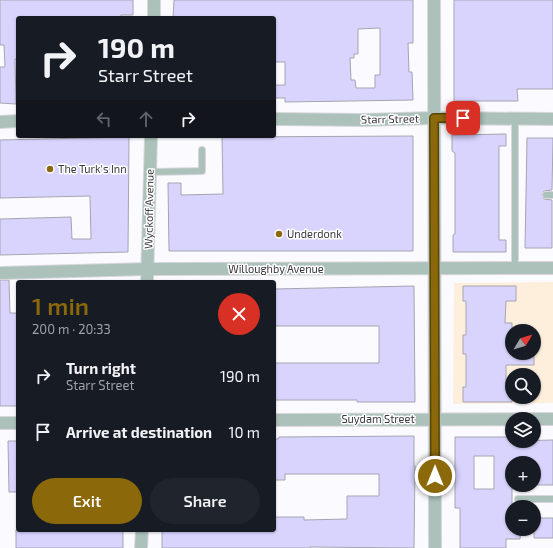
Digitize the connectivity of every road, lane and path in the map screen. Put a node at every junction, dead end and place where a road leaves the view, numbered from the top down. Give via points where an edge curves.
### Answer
1 (154, 0) edge
2 (434, 0) edge
3 (154, 16) edge
4 (434, 118) junction
5 (515, 118) junction
6 (553, 118) edge
7 (276, 119) edge
8 (16, 121) edge
9 (0, 122) edge
10 (151, 138) edge
11 (202, 150) dead end
12 (150, 172) junction
13 (546, 195) dead end
14 (553, 195) edge
15 (434, 268) junction
16 (515, 268) junction
17 (553, 268) edge
18 (148, 270) junction
19 (0, 273) edge
20 (147, 280) edge
21 (435, 419) junction
22 (553, 419) edge
23 (276, 420) edge
24 (0, 423) edge
25 (16, 423) edge
26 (518, 499) dead end
27 (553, 499) edge
28 (142, 532) edge
29 (141, 548) edge
30 (435, 548) edge

1 - 3 street
2 - 4 street
4 - 5 street, Starr Street
4 - 7 street, Starr Street
4 - 15 street
5 - 6 street, Starr Street
5 - 16 lane
8 - 9 street
10 - 12 street, Wyckoff Avenue
11 - 12 lane via 202,171
12 - 18 street, Wyckoff Avenue
13 - 14 lane
15 - 16 street, Willoughby Avenue
15 - 18 street, Willoughby Avenue
15 - 21 street
16 - 17 street, Willoughby Avenue
18 - 19 street, Willoughby Avenue
18 - 20 street, Wyckoff Avenue
21 - 22 street, Suydam Street
21 - 23 street, Suydam Street
21 - 30 street
24 - 25 street
26 - 27 lane
28 - 29 street

